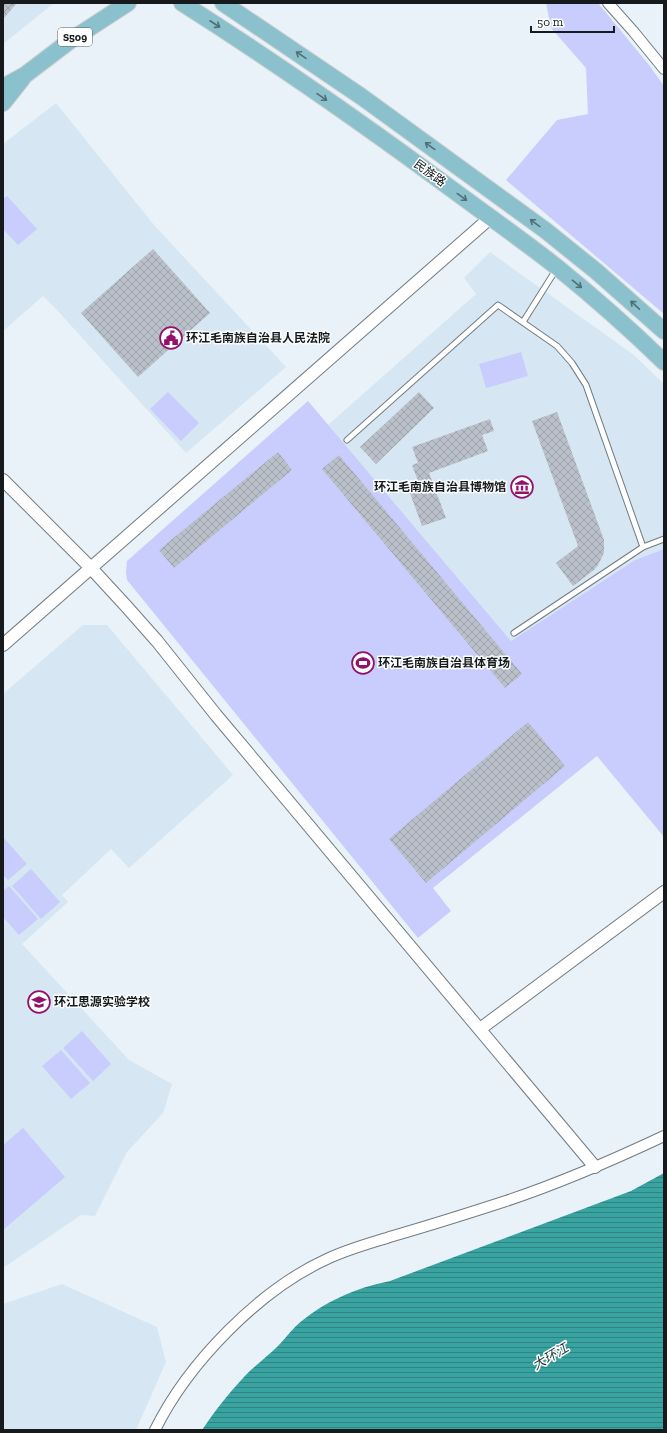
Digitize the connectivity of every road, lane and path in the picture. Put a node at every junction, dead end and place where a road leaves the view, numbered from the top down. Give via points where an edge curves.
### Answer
1 (128, 3) edge
2 (182, 3) edge
3 (223, 3) edge
4 (608, 3) edge
5 (664, 69) edge
6 (25, 75) junction
7 (3, 86) edge
8 (3, 104) edge
9 (490, 218) junction
10 (557, 268) junction
11 (523, 322) junction
12 (664, 331) edge
13 (664, 362) edge
14 (347, 440) dead end
15 (3, 480) edge
16 (664, 539) edge
17 (643, 547) junction
18 (91, 568) junction
19 (514, 633) dead end
20 (3, 645) edge
21 (664, 892) edge
22 (480, 1029) junction
23 (664, 1136) edge
24 (595, 1167) junction
25 (155, 1430) edge

1 - 6 main road, S509 via 71,40
2 -> 9 main road, 民族路 via 349,115
12 -> 3 main road, 民族路 via 545,230 368,101
4 - 5 street
6 - 7 main road, S509
6 - 8 main road, S509
9 - 10 main road, 民族路
9 - 18 street
10 - 11 lane
10 -> 13 main road, 民族路 via 617,318
11 - 14 lane via 498,305
11 - 17 lane via 557,346 586,385
15 - 18 street
16 - 17 lane
17 - 19 lane
18 - 20 street
18 - 22 street via 157,641 216,715
21 - 22 street
22 - 24 street
23 - 24 street
24 - 25 street via 501,1202 342,1252 296,1275 253,1308 210,1350 183,1384

